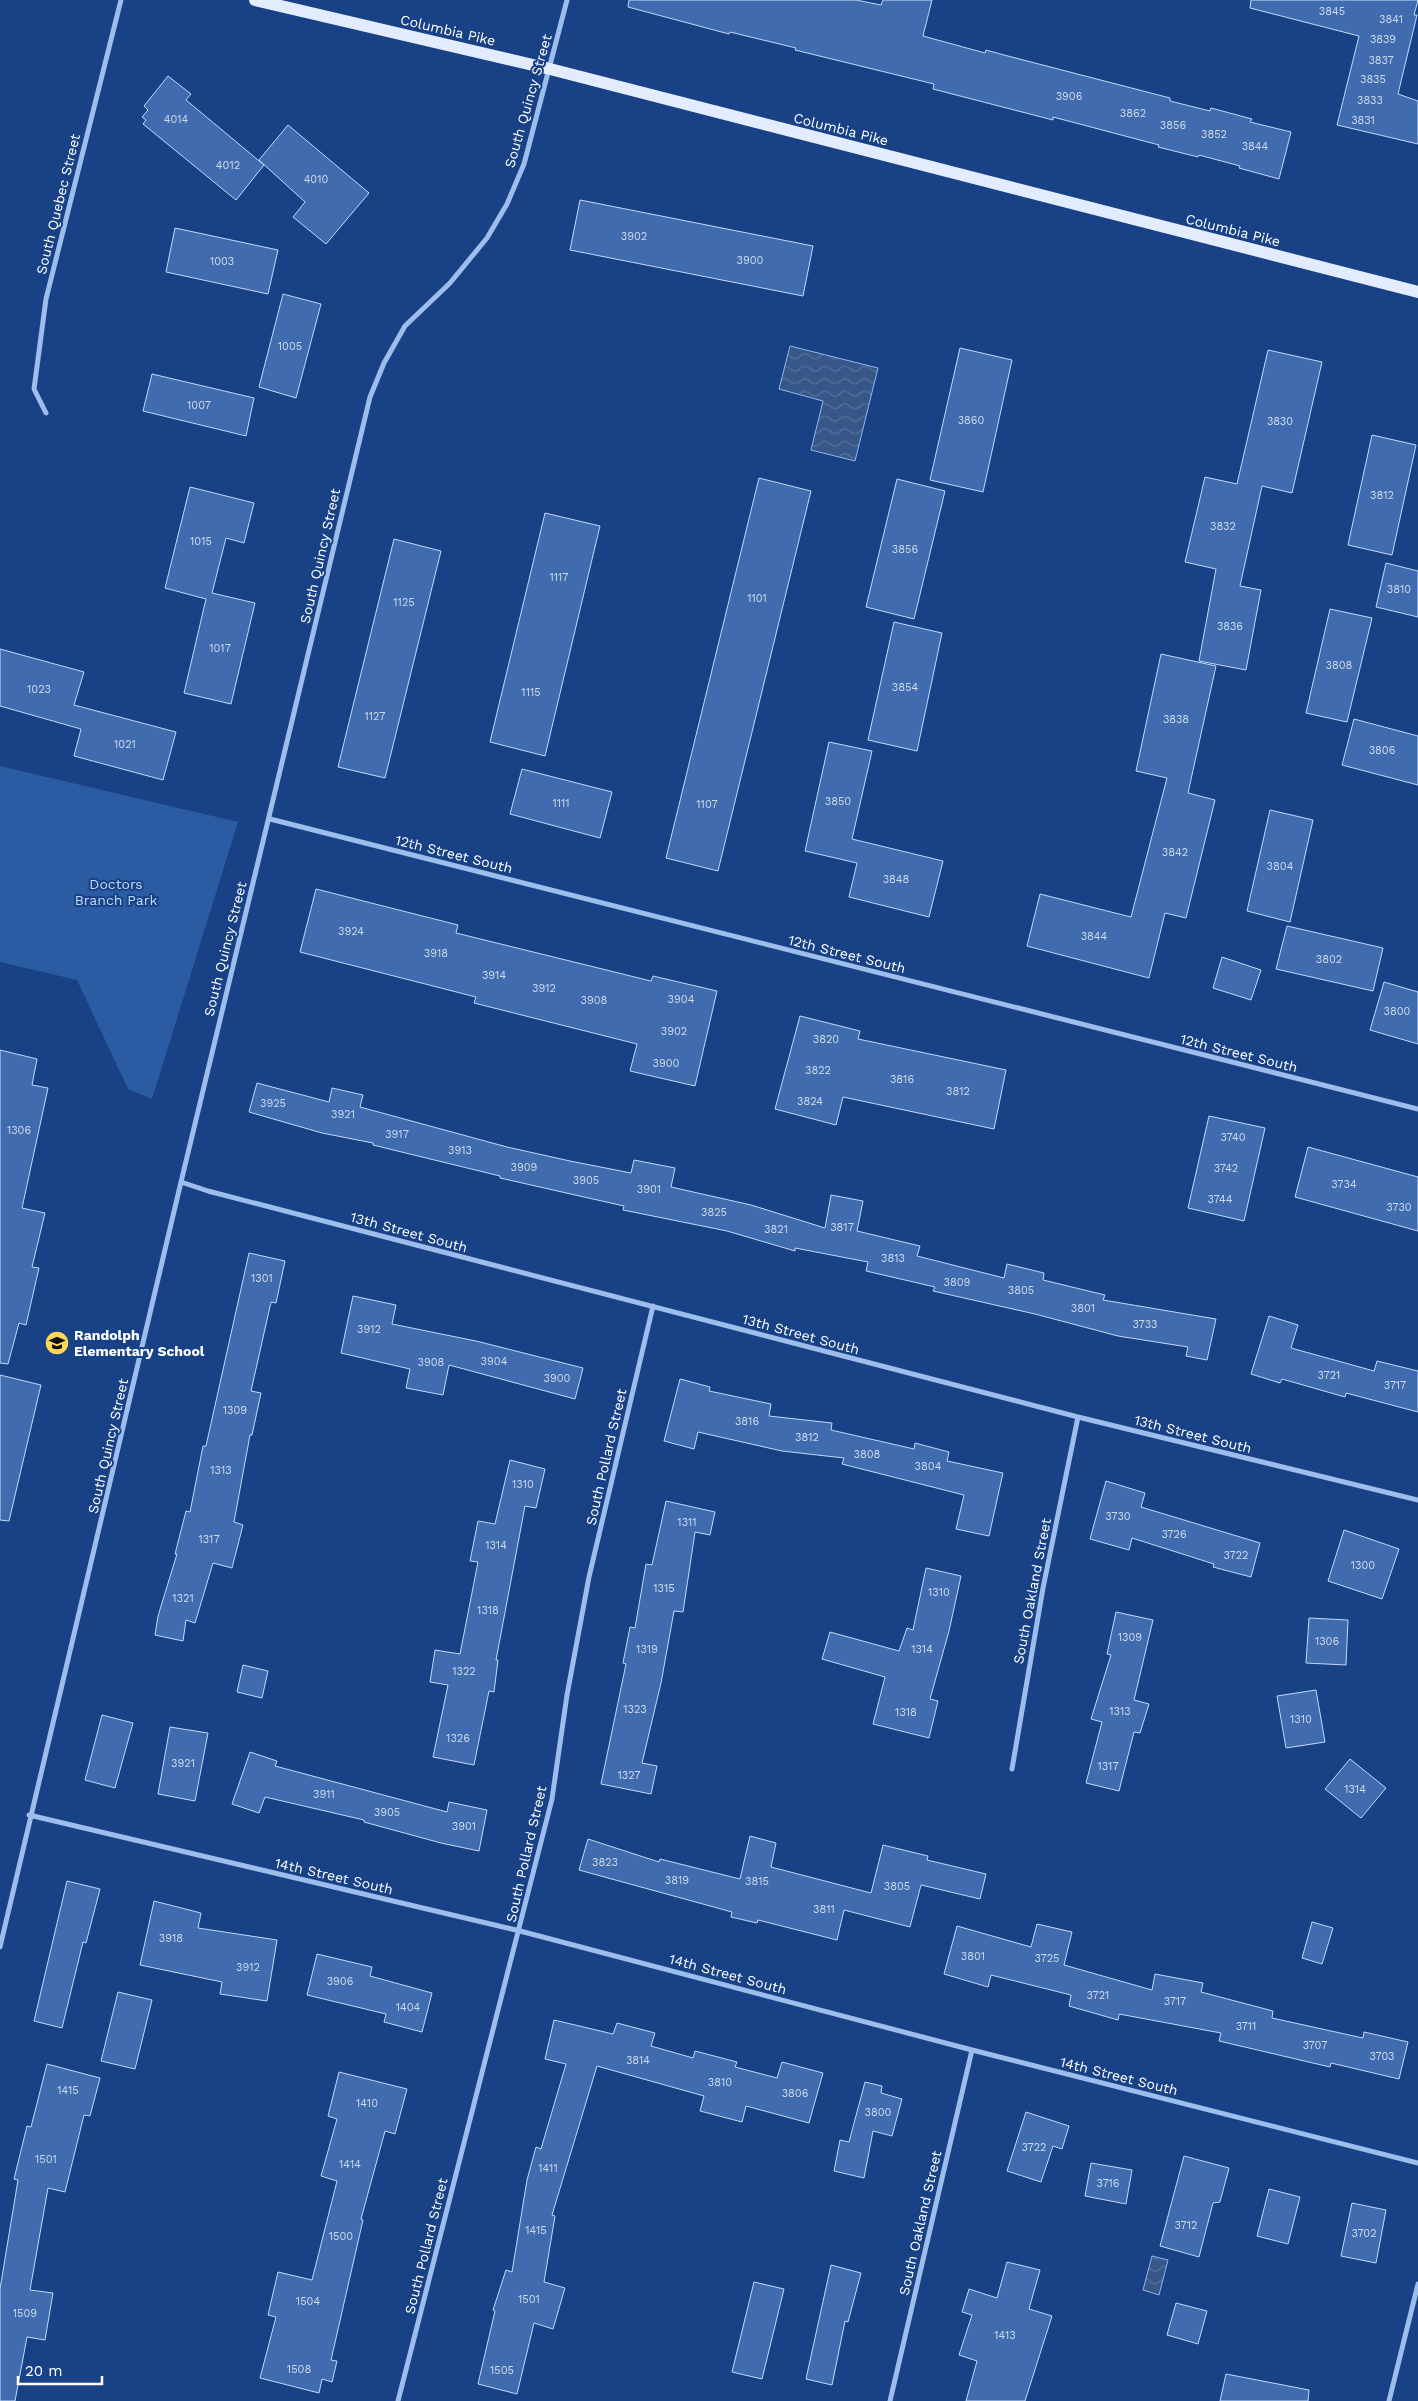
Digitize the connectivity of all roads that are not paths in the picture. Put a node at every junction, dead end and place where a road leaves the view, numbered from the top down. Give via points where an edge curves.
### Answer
1 (122, 0) edge
2 (255, 0) edge
3 (567, 0) edge
4 (550, 69) junction
5 (1418, 292) edge
6 (46, 414) dead end
7 (270, 819) junction
8 (1418, 1110) edge
9 (181, 1182) junction
10 (653, 1306) junction
11 (1078, 1417) junction
12 (1418, 1500) edge
13 (1012, 1769) dead end
14 (30, 1815) junction
15 (520, 1931) junction
16 (0, 1947) edge
17 (972, 2050) junction
18 (1418, 2163) edge
19 (1418, 2284) edge
20 (398, 2401) edge
21 (890, 2401) edge
22 (1389, 2401) edge

1 - 6 street, South Quebec Street via 46,299 34,389
2 - 4 main road, Columbia Pike
3 - 4 street, South Quincy Street
4 - 5 main road, Columbia Pike
4 - 7 street, South Quincy Street via 524,164 507,204 487,238 456,275 405,326 384,363 370,398
7 - 8 street, 12th Street South
7 - 9 street, South Quincy Street
9 - 10 street, 13th Street South
9 - 14 street, South Quincy Street
10 - 11 street, 13th Street South
10 - 15 street, South Pollard Street via 589,1576 552,1799
11 - 12 street, 13th Street South
11 - 13 street, South Oakland Street via 1043,1588
14 - 15 street, 14th Street South
14 - 16 street, South Quincy Street
15 - 17 street, 14th Street South
15 - 20 street, South Pollard Street
17 - 18 street, 14th Street South
17 - 21 street, South Oakland Street
19 - 22 street

